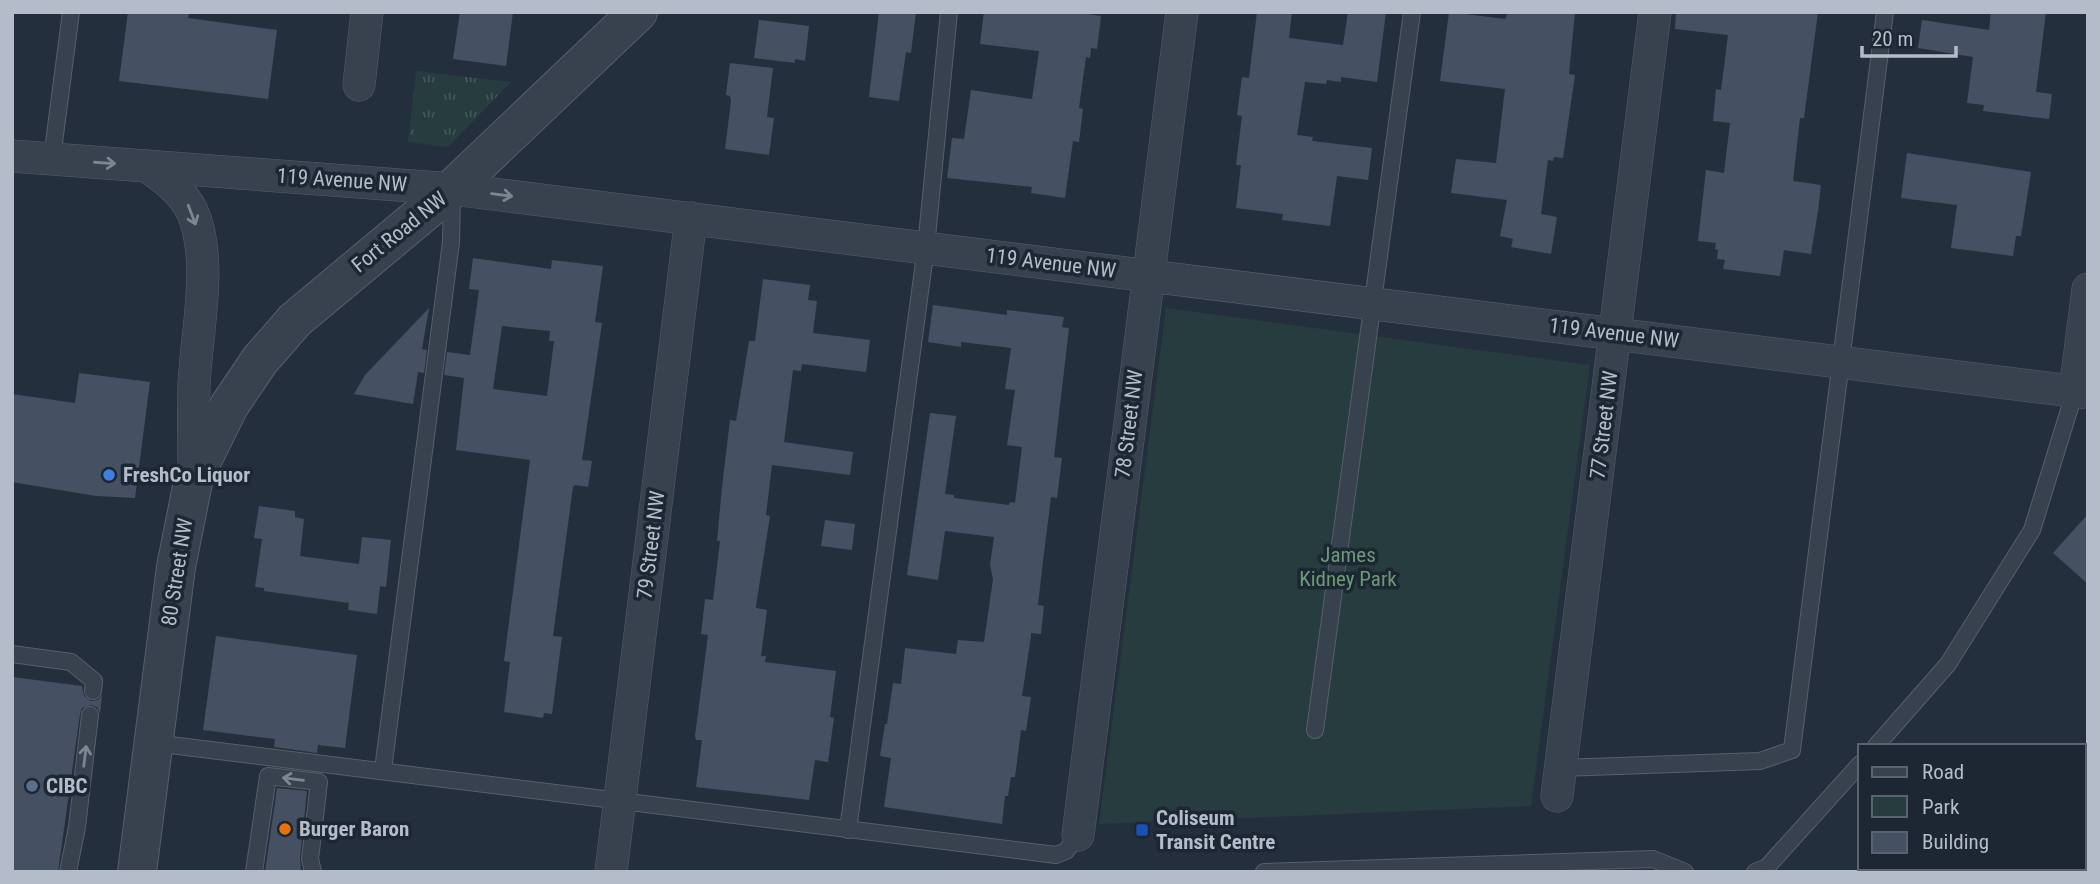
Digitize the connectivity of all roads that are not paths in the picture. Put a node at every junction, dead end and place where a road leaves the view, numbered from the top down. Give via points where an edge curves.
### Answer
1 (71, 12) edge
2 (368, 12) edge
3 (638, 12) edge
4 (949, 12) edge
5 (1182, 12) edge
6 (1412, 12) edge
7 (1655, 12) edge
8 (1885, 12) edge
9 (359, 85) dead end
10 (12, 156) edge
11 (52, 158) junction
12 (147, 166) junction
13 (452, 189) junction
14 (691, 218) junction
15 (926, 247) junction
16 (1148, 275) junction
17 (2088, 289) edge
18 (1374, 303) junction
19 (1615, 334) junction
20 (1840, 362) junction
21 (2081, 392) edge
22 (194, 477) junction
23 (12, 654) edge
24 (93, 691) dead end
25 (90, 715) dead end
26 (1315, 730) dead end
27 (153, 743) junction
28 (1878, 744) edge
29 (1858, 766) edge
30 (383, 770) junction
31 (1559, 782) joint
32 (620, 802) junction
33 (848, 830) junction
34 (1077, 835) joint
35 (68, 872) edge
36 (137, 872) edge
37 (254, 872) edge
38 (313, 872) edge
39 (611, 872) edge
40 (1264, 872) edge
41 (1685, 872) edge
42 (1755, 872) edge

1 - 11 lane
2 - 9 street
3 - 13 street, Fort Road NW
4 - 15 lane
5 - 16 street, 78 Street NW
6 - 18 lane
7 - 19 street, 77 Street NW
8 - 20 lane
10 - 11 street, 119 Avenue NW
11 -> 12 street, 119 Avenue NW
12 - 13 street, 119 Avenue NW
12 -> 22 street, 80 Street NW via 183,196 199,237
13 -> 14 street, 119 Avenue NW
13 - 22 street, Fort Road NW via 295,320 260,360 229,407
13 - 30 lane via 451,242
14 - 15 street, 119 Avenue NW
14 - 32 street, 79 Street NW
15 - 16 street, 119 Avenue NW
15 - 33 lane
16 - 18 street, 119 Avenue NW
16 - 34 street, 78 Street NW
17 - 21 street
18 - 19 street, 119 Avenue NW
18 - 26 lane
19 - 20 street, 119 Avenue NW
19 - 31 street, 77 Street NW
20 - 21 street, 119 Avenue NW
20 - 31 lane via 1793,750 1760,761
21 - 28 lane via 2032,530 1948,664
22 - 27 street, 80 Street NW via 176,567
23 - 24 lane via 71,662 94,681
35 -> 25 lane
27 - 30 lane
27 - 36 street, 80 Street NW
29 - 42 lane via 1767,867
30 - 32 lane
32 - 33 lane
32 - 39 street, 79 Street NW
33 - 34 lane via 1056,855 1066,851
38 -> 37 lane via 310,859 319,782 268,776
40 - 41 lane via 1653,859

